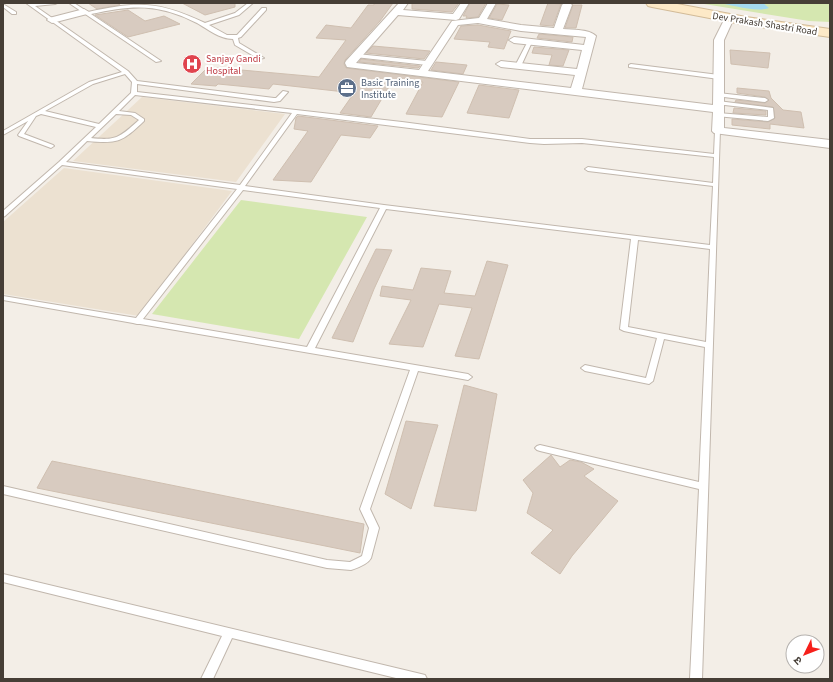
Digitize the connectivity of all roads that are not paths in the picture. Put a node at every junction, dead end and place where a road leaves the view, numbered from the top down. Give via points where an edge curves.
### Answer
1 (55, 3) edge
2 (71, 3) edge
3 (251, 3) edge
4 (492, 3) edge
5 (652, 3) edge
6 (678, 3) edge
7 (30, 4) edge
8 (3, 5) edge
9 (567, 5) dead end
10 (401, 6) edge
11 (463, 6) edge
12 (264, 9) dead end
13 (14, 13) dead end
14 (85, 13) junction
15 (729, 18) junction
16 (52, 20) junction
17 (480, 21) junction
18 (204, 25) junction
19 (830, 27) edge
20 (521, 28) junction
21 (558, 31) junction
22 (830, 33) edge
23 (235, 37) junction
24 (530, 42) junction
25 (511, 46) junction
26 (572, 47) junction
27 (587, 48) junction
28 (357, 56) junction
29 (261, 58) dead end
30 (158, 61) dead end
31 (427, 64) junction
32 (501, 64) junction
33 (518, 66) junction
34 (631, 66) dead end
35 (564, 71) junction
36 (126, 72) junction
37 (581, 73) junction
38 (421, 74) junction
39 (719, 77) junction
40 (135, 82) junction
41 (492, 82) junction
42 (285, 92) dead end
43 (576, 92) junction
44 (134, 93) junction
45 (766, 100) dead end
46 (718, 105) junction
47 (115, 112) junction
48 (295, 112) junction
49 (39, 113) junction
50 (101, 126) junction
51 (718, 131) junction
52 (3, 133) edge
53 (86, 139) junction
54 (830, 144) edge
55 (51, 146) dead end
56 (717, 156) junction
57 (61, 163) junction
58 (588, 169) dead end
59 (716, 185) junction
60 (241, 188) junction
61 (384, 207) junction
62 (3, 215) edge
63 (635, 237) junction
64 (713, 247) junction
65 (3, 298) edge
66 (137, 322) junction
67 (661, 336) junction
68 (709, 345) junction
69 (310, 350) junction
70 (415, 368) junction
71 (585, 368) dead end
72 (468, 377) dead end
73 (540, 448) dead end
74 (704, 486) junction
75 (3, 490) edge
76 (3, 578) edge
77 (229, 633) junction
78 (207, 679) edge
79 (421, 679) edge
80 (696, 679) edge

1 - 7 lane
2 - 14 lane
3 - 18 lane via 237,14
4 - 17 street
5 - 15 street, Dev Prakash Shastri Road
6 - 19 street, Dev Prakash Shastri Road
7 - 16 lane
8 - 13 lane
9 - 21 street
10 - 11 street via 456,17
10 - 28 street
12 - 23 lane via 239,36
14 - 16 street
14 - 18 lane via 148,4 176,10
14 - 30 lane
15 - 22 street, Dev Prakash Shastri Road
15 - 39 street via 719,40
16 - 36 lane
17 - 20 street
17 - 31 street via 455,23
18 - 23 lane via 225,37
20 - 21 street
20 - 25 street
21 - 27 street via 591,36
23 - 29 lane via 237,44
24 - 25 street
24 - 26 street
24 - 33 lane
25 - 32 street
26 - 27 street
26 - 35 street
27 - 37 street
28 - 31 lane
28 - 38 street via 350,62 351,65
31 - 38 street
32 - 33 street
32 - 41 street
33 - 35 street
34 - 39 lane
35 - 37 street
36 - 40 lane
36 - 49 lane via 91,83
37 - 43 street
38 - 41 street
39 - 46 street
40 - 42 lane via 274,100 278,100
40 - 44 lane
41 - 43 street
43 - 46 street
44 - 47 lane
44 - 48 lane
45 - 46 lane
46 - 46 lane via 768,119 771,118 771,109
46 - 51 street
47 - 50 lane
47 - 53 lane via 139,116 142,120 120,140 106,142
48 - 56 lane via 530,141 582,141
48 - 60 lane
49 - 50 lane
49 - 52 lane
49 - 55 lane via 21,135
50 - 53 lane
51 - 54 street
51 - 56 lane
53 - 57 lane
56 - 59 lane
57 - 60 lane
57 - 62 lane
58 - 59 lane
59 - 64 lane
60 - 61 lane
60 - 66 lane
61 - 63 lane
61 - 69 lane
63 - 64 lane
63 - 67 lane via 624,329
64 - 68 lane
65 - 66 lane
66 - 69 lane
67 - 68 lane
67 - 71 lane via 649,382
68 - 74 lane
69 - 70 lane
70 - 72 lane
70 - 75 lane via 365,509 374,528 366,558 351,566 327,564
73 - 74 lane
74 - 80 lane
76 - 77 lane
77 - 78 lane
77 - 79 lane

